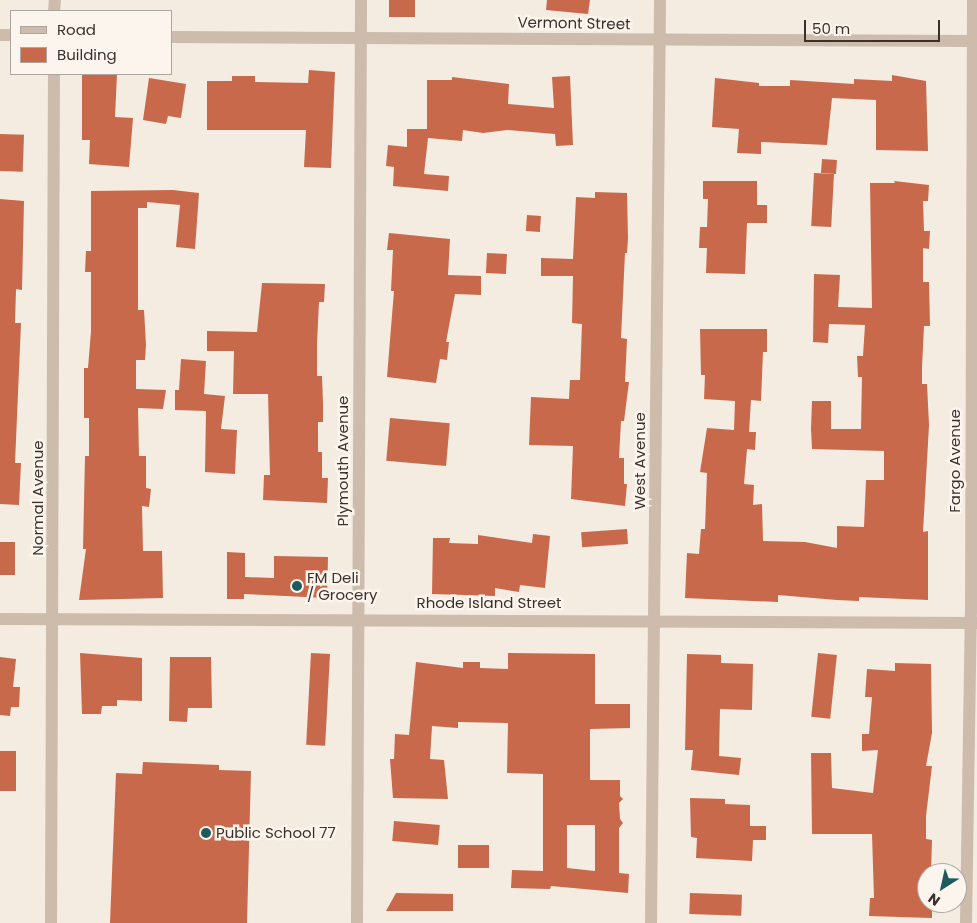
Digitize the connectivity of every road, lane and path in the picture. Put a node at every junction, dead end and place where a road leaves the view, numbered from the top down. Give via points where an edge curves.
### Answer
1 (361, 0) edge
2 (660, 0) edge
3 (973, 0) edge
4 (172, 36) edge
5 (360, 38) junction
6 (660, 39) junction
7 (975, 41) edge
8 (54, 75) edge
9 (358, 618) junction
10 (0, 619) edge
11 (54, 620) junction
12 (655, 620) junction
13 (974, 623) edge
14 (51, 923) edge
15 (357, 923) edge
16 (651, 923) edge
17 (966, 923) edge

1 - 5 street, Plymouth Avenue
2 - 6 street, West Avenue
3 - 7 street, Fargo Avenue
4 - 5 street, Vermont Street
5 - 6 street, Vermont Street
5 - 9 street, Plymouth Avenue
6 - 7 street, Vermont Street
6 - 12 street, West Avenue
7 - 13 street, Fargo Avenue
8 - 11 street, Normal Avenue
9 - 11 street, Rhode Island Street
9 - 12 street, Rhode Island Street
9 - 15 street, Plymouth Avenue
10 - 11 street, Rhode Island Street
11 - 14 street, Normal Avenue
12 - 13 street, Rhode Island Street
12 - 16 street, West Avenue
13 - 17 street, Fargo Avenue

